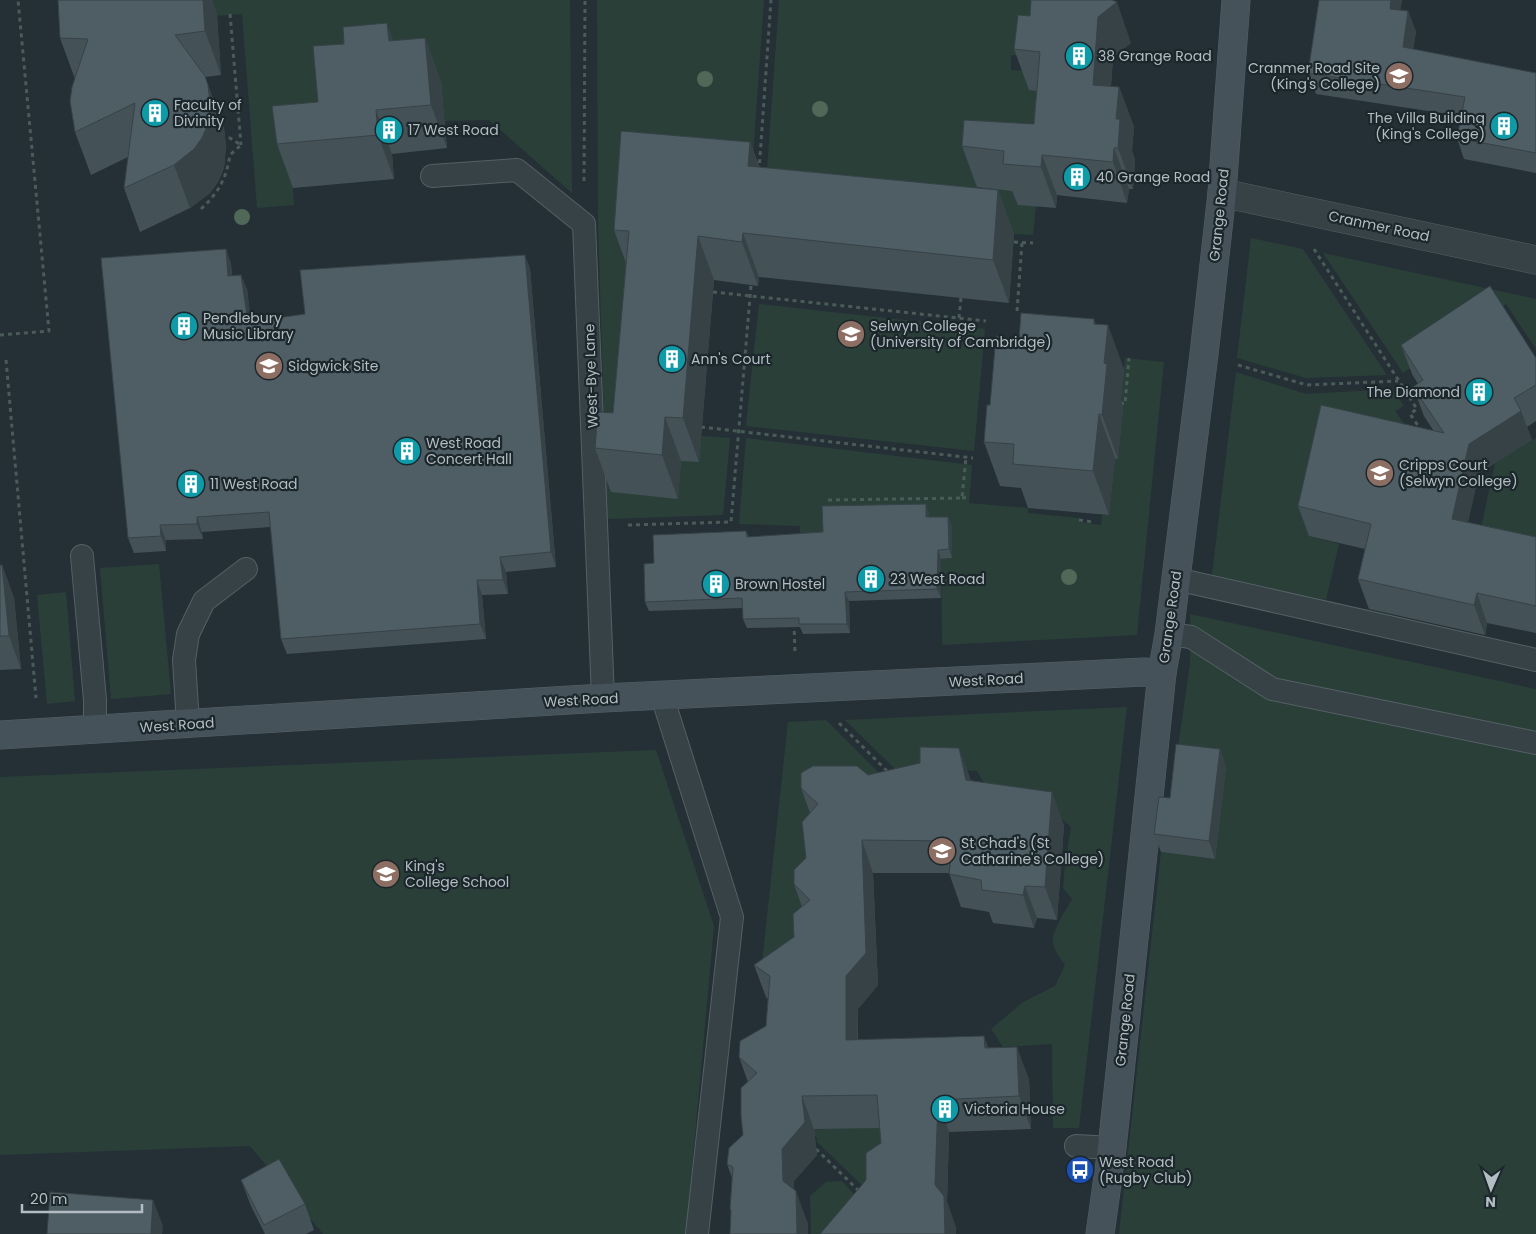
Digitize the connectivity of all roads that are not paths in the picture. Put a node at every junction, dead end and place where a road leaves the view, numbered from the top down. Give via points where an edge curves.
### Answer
1 (1236, 0) edge
2 (432, 176) dead end
3 (1222, 193) junction
4 (1536, 260) edge
5 (82, 556) dead end
6 (246, 568) dead end
7 (1176, 579) junction
8 (1169, 634) junction
9 (1536, 660) edge
10 (1162, 673) junction
11 (662, 696) junction
12 (603, 698) junction
13 (188, 724) junction
14 (95, 730) junction
15 (0, 735) edge
16 (1536, 743) edge
17 (1076, 1146) dead end
18 (1112, 1148) junction
19 (697, 1234) edge
20 (1100, 1234) edge

1 - 3 street, Grange Road
2 - 12 lane, West-Bye Lane via 517,170 584,224
3 - 4 street, Cranmer Road
3 - 7 street, Grange Road
5 - 14 lane
6 - 13 lane via 204,601 188,634 184,660
7 - 8 street, Grange Road
7 - 9 lane
8 - 10 street, Grange Road
8 - 16 lane via 1191,637 1272,689
10 - 11 street, West Road
10 - 18 street, Grange Road
11 - 12 street, West Road
11 - 19 lane via 732,917
12 - 13 street, West Road
13 - 14 street, West Road
14 - 15 street, West Road
17 - 18 lane
18 - 20 street, Grange Road

